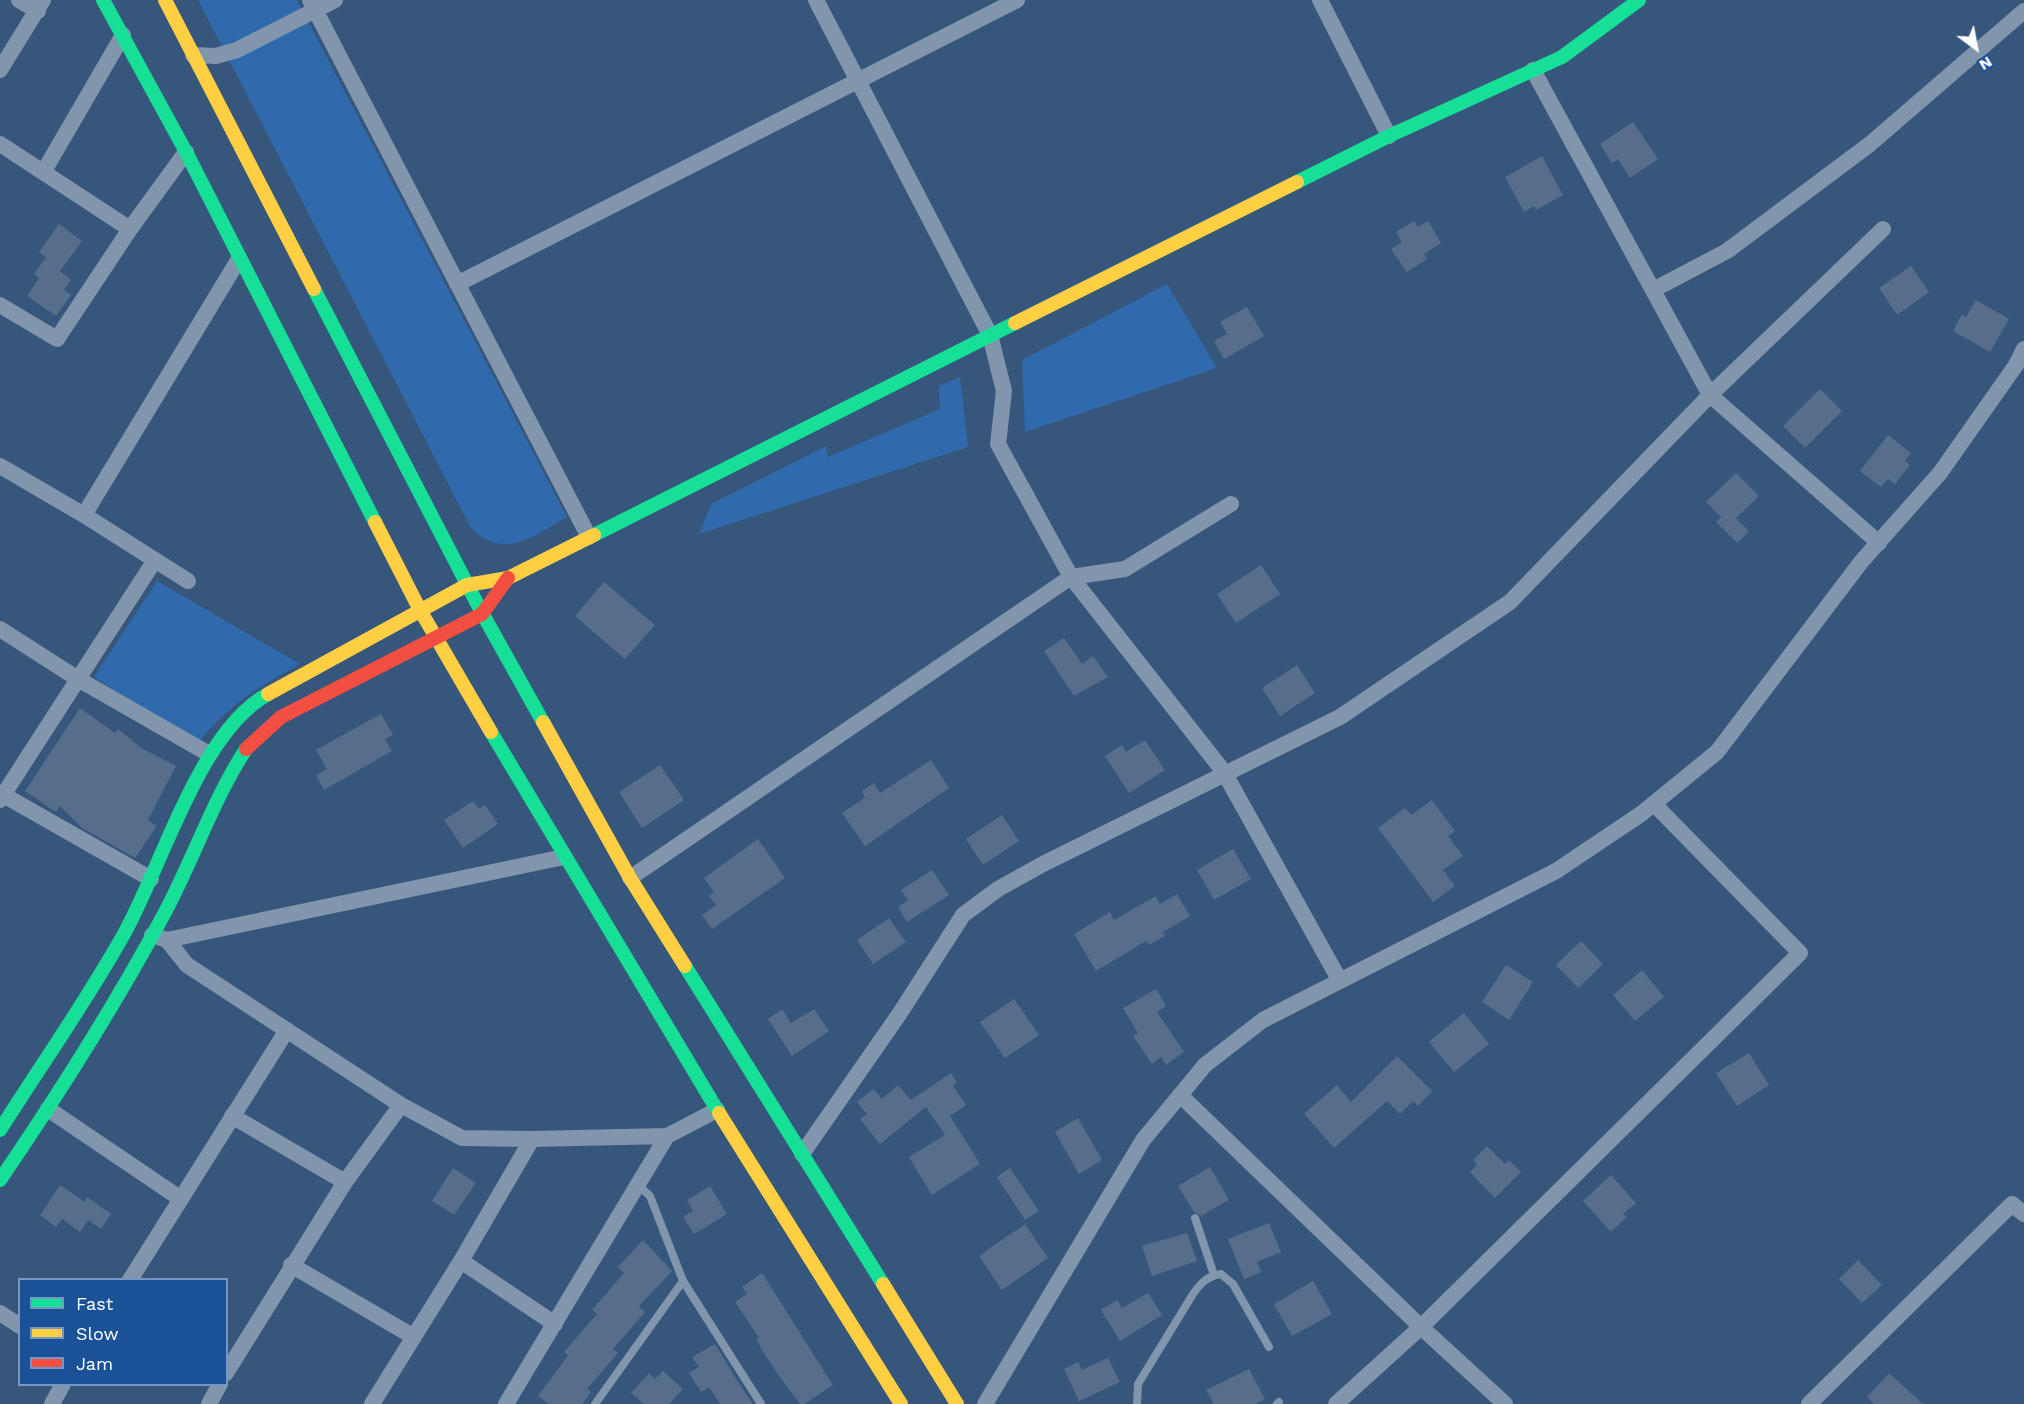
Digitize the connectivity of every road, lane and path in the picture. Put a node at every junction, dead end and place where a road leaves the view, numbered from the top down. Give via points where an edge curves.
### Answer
1 (19, 0) edge
2 (103, 0) edge
3 (165, 0) edge
4 (335, 0) edge
5 (816, 0) edge
6 (1017, 0) edge
7 (1320, 0) edge
8 (1639, 0) edge
9 (312, 5) edge
10 (40, 6) edge
11 (2024, 11) edge
12 (123, 35) junction
13 (193, 55) junction
14 (0, 70) edge
15 (1533, 70) junction
16 (857, 80) junction
17 (1389, 136) junction
18 (0, 144) edge
19 (186, 152) junction
20 (44, 171) junction
21 (130, 229) junction
22 (1883, 229) dead end
23 (239, 260) junction
24 (458, 284) junction
25 (1653, 291) junction
26 (0, 305) edge
27 (990, 335) junction
28 (2024, 348) edge
29 (1710, 395) junction
30 (0, 466) edge
31 (1231, 504) dead end
32 (84, 514) junction
33 (589, 537) junction
34 (1878, 543) junction
35 (155, 560) junction
36 (1071, 577) junction
37 (508, 578) junction
38 (188, 581) dead end
39 (467, 585) junction
40 (420, 610) junction
41 (482, 614) junction
42 (0, 628) edge
43 (436, 638) junction
44 (78, 679) junction
45 (209, 754) junction
46 (1224, 772) junction
47 (1, 796) edge
48 (1654, 804) junction
49 (564, 857) junction
50 (630, 878) junction
51 (151, 879) junction
52 (159, 938) junction
53 (1340, 981) junction
54 (287, 1030) junction
55 (1180, 1095) junction
56 (400, 1105) junction
57 (48, 1109) junction
58 (717, 1110) junction
59 (232, 1116) junction
60 (0, 1130) edge
61 (667, 1136) junction
62 (532, 1139) junction
63 (802, 1154) junction
64 (0, 1180) edge
65 (345, 1182) junction
66 (638, 1185) junction
67 (181, 1199) junction
68 (2024, 1214) edge
69 (1195, 1218) dead end
70 (461, 1261) junction
71 (291, 1265) junction
72 (1214, 1275) junction
73 (130, 1278) edge
74 (683, 1281) junction
75 (0, 1313) edge
76 (555, 1324) junction
77 (18, 1325) edge
78 (1421, 1327) junction
79 (414, 1338) junction
80 (233, 1345) edge
81 (1269, 1347) dead end
82 (228, 1365) edge
83 (62, 1386) edge
84 (219, 1386) edge
85 (52, 1404) edge
86 (209, 1404) edge
87 (372, 1404) edge
88 (506, 1404) edge
89 (595, 1404) edge
90 (761, 1404) edge
91 (901, 1404) edge
92 (957, 1404) edge
93 (985, 1404) edge
94 (1137, 1404) edge
95 (1336, 1404) edge
96 (1506, 1404) edge
97 (1809, 1404) edge

1 - 10 street
2 - 12 street
3 - 13 street
4 - 9 street
5 - 16 street
6 - 16 street
7 - 17 street
8 - 15 street via 1562,57
9 - 13 street via 237,50 216,56
9 - 24 street
10 - 14 street
11 - 25 street via 1860,151 1727,251
12 - 19 street
12 - 20 street
13 - 39 street
15 - 17 street
15 - 25 street
16 - 24 street
16 - 27 street
17 - 27 street
18 - 20 street
19 - 21 street
19 - 23 street
20 - 21 street
21 - 26 street via 57,339
22 - 29 street
23 - 32 street
23 - 40 street
24 - 33 street
25 - 29 street
27 - 33 street
27 - 36 street via 1004,391 998,444
28 - 34 street via 1940,473
29 - 34 street
29 - 46 street via 1510,602 1340,717
30 - 32 street
31 - 36 street via 1125,569
32 - 35 street
33 - 37 street
34 - 48 street via 1718,752
35 - 38 street
35 - 44 street
36 - 46 street
36 - 50 street
37 - 39 street
37 - 41 street
39 - 40 street
39 - 41 street
40 - 43 street
40 - 45 street via 264,696 232,724
41 - 43 street
41 - 50 street
42 - 44 street
43 - 49 street
43 - 52 street via 281,717 257,736 228,776
44 - 45 street
44 - 47 street
45 - 51 street
46 - 53 street
46 - 63 street via 1043,864 998,889 963,915
47 - 51 street
48 - 53 street via 1556,871
48 - 78 street via 1800,953
49 - 52 street
49 - 58 street
50 - 63 street
51 - 60 street via 121,940
52 - 54 street via 187,965
52 - 57 street
53 - 55 street via 1263,1020 1205,1065
54 - 56 street
54 - 59 street
55 - 78 street
55 - 93 street via 1143,1140
56 - 62 street via 462,1138
56 - 65 street
57 - 64 street
57 - 67 street
58 - 61 street
58 - 91 street
59 - 65 street
59 - 67 street
61 - 62 street
61 - 66 street
62 - 70 street
63 - 92 street
65 - 71 street
66 - 74 lane via 650,1196
66 - 76 street
67 - 73 street
68 - 97 street via 2012,1204
69 - 72 lane
70 - 76 street
70 - 79 street
71 - 79 street
71 - 80 street
72 - 81 lane via 1221,1274 1233,1284
72 - 94 lane via 1201,1282 1138,1384
74 - 89 lane
74 - 90 lane
75 - 77 street
76 - 88 street
78 - 95 street
78 - 96 street
79 - 87 street
80 - 82 street
83 - 85 street
84 - 86 street

